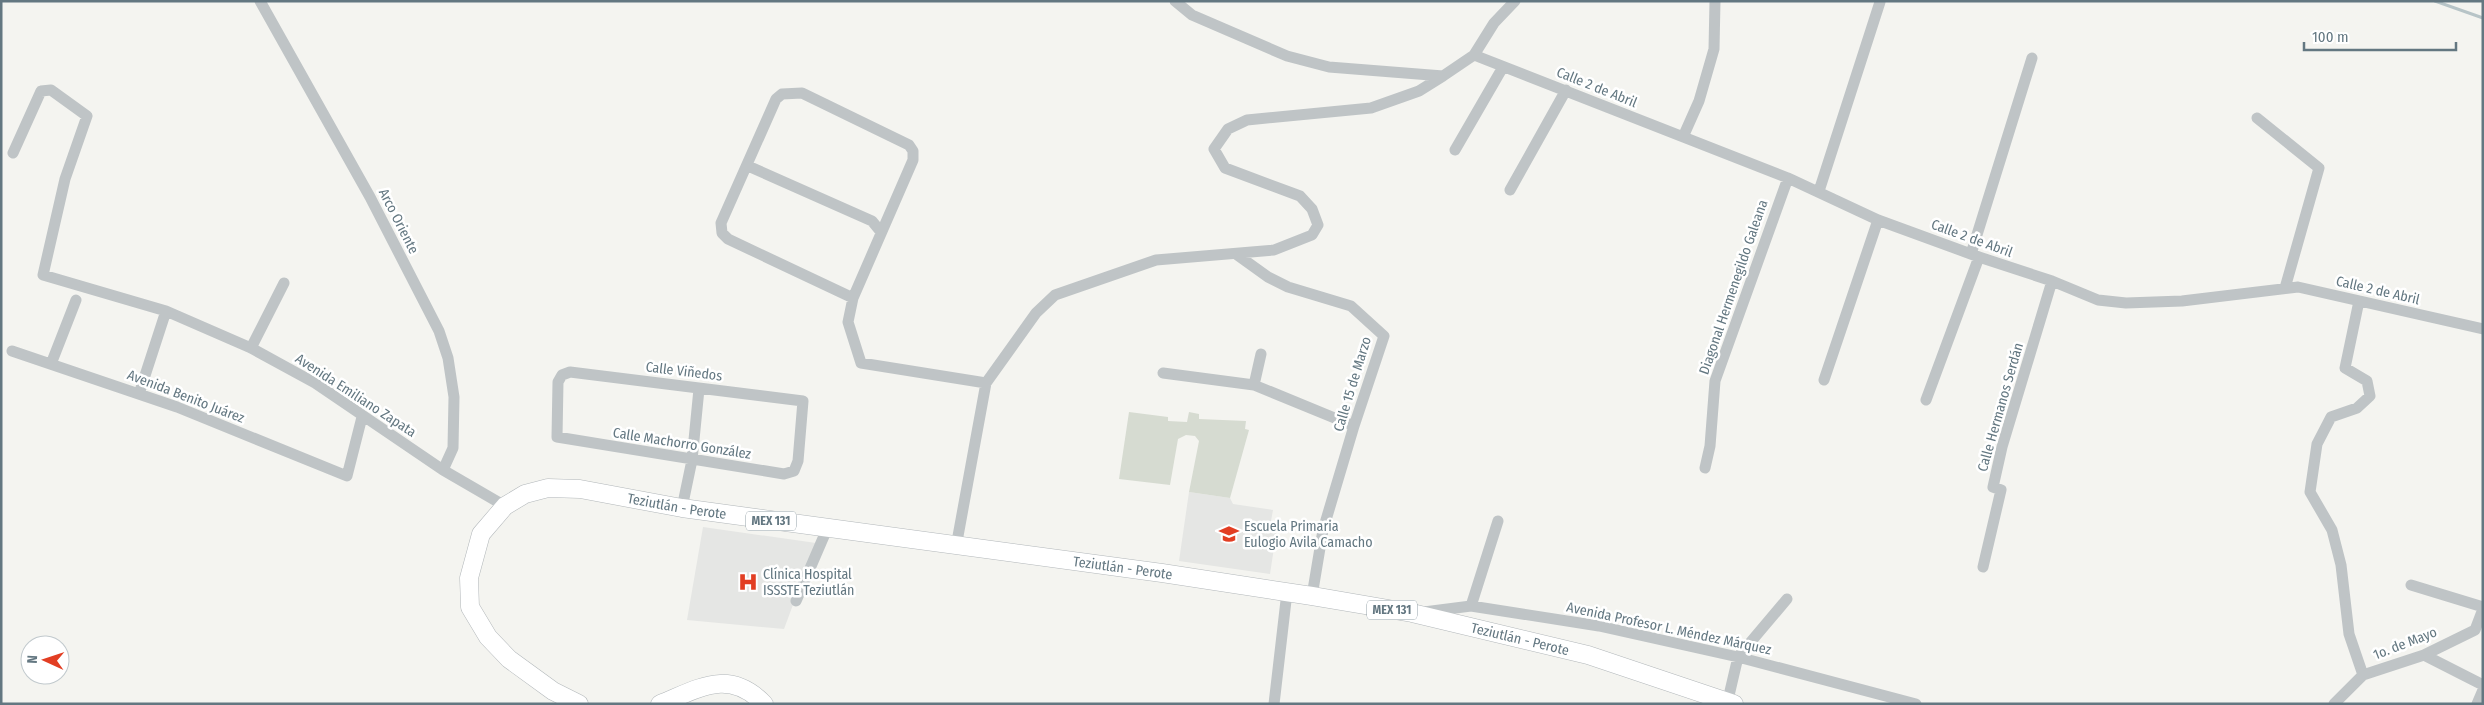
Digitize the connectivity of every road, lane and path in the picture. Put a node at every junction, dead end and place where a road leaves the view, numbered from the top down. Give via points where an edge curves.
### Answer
1 (260, 1) edge
2 (1175, 1) edge
3 (1515, 1) edge
4 (1715, 1) edge
5 (1880, 2) edge
6 (1474, 55) junction
7 (2032, 58) dead end
8 (1503, 67) junction
9 (1443, 76) junction
10 (1566, 90) junction
11 (2257, 118) dead end
12 (1683, 137) junction
13 (1455, 150) dead end
14 (13, 153) dead end
15 (748, 166) junction
16 (1788, 178) junction
17 (1510, 190) dead end
18 (1819, 191) junction
19 (1878, 220) junction
20 (881, 232) junction
21 (1236, 254) junction
22 (1975, 256) junction
23 (2052, 281) junction
24 (284, 283) dead end
25 (2285, 288) junction
26 (853, 298) junction
27 (76, 300) dead end
28 (2359, 302) junction
29 (166, 311) junction
30 (2483, 329) edge
31 (251, 348) junction
32 (12, 351) dead end
33 (1260, 354) dead end
34 (51, 364) junction
35 (1163, 373) dead end
36 (562, 375) joint
37 (1824, 380) dead end
38 (986, 383) junction
39 (1254, 385) junction
40 (700, 389) junction
41 (139, 394) junction
42 (1926, 400) dead end
43 (803, 401) joint
44 (362, 417) junction
45 (1354, 426) junction
46 (692, 460) junction
47 (1705, 468) dead end
48 (443, 470) junction
49 (505, 506) junction
50 (682, 508) junction
51 (1498, 521) dead end
52 (827, 529) junction
53 (956, 547) junction
54 (1983, 566) dead end
55 (2411, 585) dead end
56 (1287, 592) junction
57 (1312, 596) junction
58 (1787, 599) dead end
59 (796, 601) dead end
60 (1471, 606) junction
61 (2483, 608) edge
62 (1412, 613) junction
63 (2424, 655) junction
64 (1738, 657) junction
65 (2363, 675) junction
66 (2483, 685) edge
67 (2483, 690) edge
68 (1729, 703) edge
69 (579, 704) edge
70 (660, 704) edge
71 (764, 704) edge
72 (1274, 704) edge
73 (1916, 704) edge
74 (2334, 704) edge
75 (2476, 704) edge

1 - 48 street, Arco Oriente via 370,197 439,331 448,358 454,397 453,448
2 - 9 street via 1192,15 1287,56 1329,67
3 - 6 street via 1494,23
4 - 12 street via 1714,49 1699,101
5 - 18 street
6 - 8 street, Calle 2 de Abril
6 - 9 street
7 - 22 street
8 - 10 street, Calle 2 de Abril
8 - 13 street
9 - 21 street via 1419,91 1371,108 1247,120 1228,129 1214,149 1225,168 1300,196 1312,209 1318,226 1312,235 1274,250
10 - 12 street, Calle 2 de Abril
10 - 17 street
11 - 25 street via 2319,168
12 - 16 street, Calle 2 de Abril
14 - 29 street, Avenida Emiliano Zapata via 41,91 51,90 87,116 65,179 43,275
15 - 20 street via 872,221
15 - 20 street via 776,99 782,94 802,93 909,145 914,160
15 - 26 street via 721,223 722,233 728,239
16 - 18 street, Calle 2 de Abril
16 - 47 street, Diagonal Hermenegildo Galeana via 1715,381
18 - 19 street, Calle 2 de Abril
19 - 22 street, Calle 2 de Abril
19 - 37 street
20 - 26 street
21 - 38 street via 1156,260 1054,295 1036,313
21 - 45 street, Calle 15 de Marzo via 1288,287 1351,306 1384,336
22 - 23 street, Calle 2 de Abril
22 - 42 street
23 - 25 street, Calle 2 de Abril via 2098,300 2126,303 2182,301
23 - 54 street, Calle Hermanos Serdán via 2002,447 1993,487 2001,490
24 - 31 street
25 - 28 street, Calle 2 de Abril via 2298,287
26 - 38 street via 848,322 862,363
27 - 34 street
28 - 30 street, Calle 2 de Abril
28 - 65 street via 2345,368 2367,381 2370,396 2357,408 2331,417 2316,444 2310,492 2332,530 2341,565 2349,634
29 - 31 street, Avenida Emiliano Zapata
29 - 41 street
31 - 44 street, Avenida Emiliano Zapata via 315,383
32 - 34 street, Avenida Benito Juárez
33 - 39 street
34 - 41 street, Avenida Benito Juárez
35 - 39 street
36 - 40 street, Calle Viñedos via 570,372
36 - 46 street, Calle Machorro González via 558,382 557,437
38 - 53 street
39 - 45 street
40 - 43 street, Calle Viñedos
40 - 46 street
41 - 44 street, Avenida Benito Juárez via 347,476
43 - 46 street, Calle Machorro González via 798,461 794,471 784,474
44 - 48 street, Avenida Emiliano Zapata
45 - 57 street, Calle 15 de Marzo via 1323,530
46 - 50 street
48 - 49 street, Avenida Emiliano Zapata
49 - 50 main road, Teziutlán - Perote / MEX 131 via 525,494 548,488 580,489
49 - 69 main road, MEX 131 via 481,534 469,578 470,607 488,637 509,660 553,691
50 - 52 main road, Teziutlán - Perote / MEX 131
51 - 60 street
52 - 53 main road, Teziutlán - Perote / MEX 131
52 - 59 street
53 - 56 main road, Teziutlán - Perote / MEX 131
55 - 61 street
56 - 57 main road, Teziutlán - Perote / MEX 131
56 - 72 street
57 - 62 main road, Teziutlán - Perote / MEX 131
58 - 64 street
60 - 62 street, Avenida Profesor L. Méndez Márquez
60 - 64 street, Avenida Profesor L. Méndez Márquez via 1599,626
61 - 63 street, 1o. de Mayo via 2475,630
62 - 68 main road, Teziutlán - Perote / MEX 131 via 1588,655
63 - 65 street, 1o. de Mayo
63 - 66 street
64 - 68 street
64 - 73 street, Avenida Profesor L. Méndez Márquez
65 - 74 street, 1o. de Mayo
67 - 75 street
70 - 71 main road via 713,684 730,682 755,694

